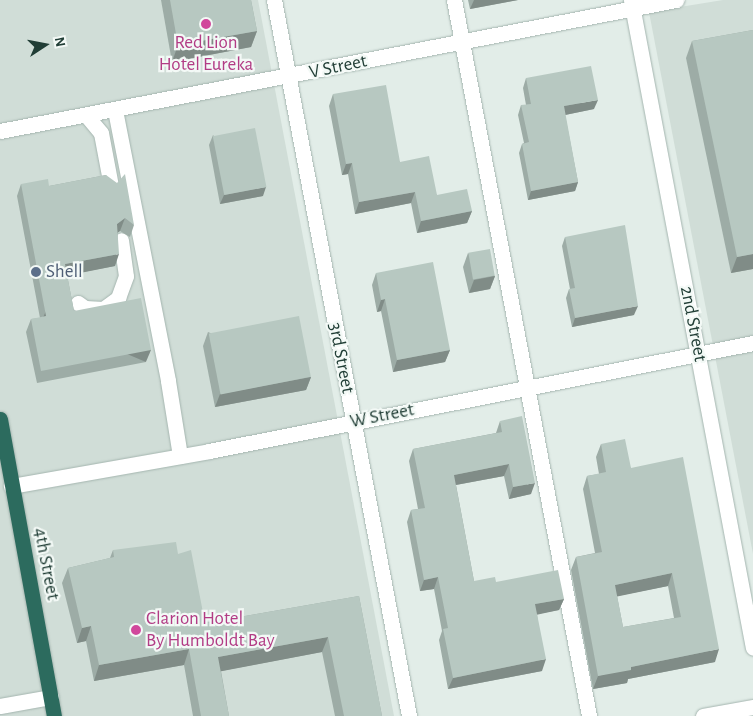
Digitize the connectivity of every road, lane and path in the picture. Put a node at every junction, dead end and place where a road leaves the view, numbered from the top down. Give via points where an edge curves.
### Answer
1 (274, 0) edge
2 (454, 0) edge
3 (676, 0) edge
4 (632, 4) edge
5 (462, 42) junction
6 (288, 77) junction
7 (115, 110) junction
8 (86, 114) junction
9 (0, 131) edge
10 (111, 186) edge
11 (122, 240) dead end
12 (78, 303) dead end
13 (753, 343) edge
14 (699, 354) junction
15 (527, 389) junction
16 (0, 419) edge
17 (353, 422) junction
18 (180, 456) junction
19 (11, 486) junction
20 (753, 648) edge
21 (51, 697) junction
22 (0, 706) edge
23 (753, 708) edge
24 (54, 716) edge
25 (409, 716) edge
26 (589, 716) edge
27 (703, 716) edge

1 - 6 street, 3rd Street
2 - 5 street
3 - 4 street, V Street
4 - 5 street, V Street
4 - 14 street, 2nd Street
5 - 6 street, V Street
5 - 15 street
6 - 7 street, V Street
6 - 17 street, 3rd Street
7 - 8 street, V Street
7 - 18 street
8 - 9 street, V Street
8 - 10 street via 101,133
11 - 12 street via 126,276 118,298 103,308 85,308
13 - 14 street, W Street
14 - 15 street, W Street
14 - 20 street, 2nd Street
15 - 17 street, W Street
15 - 26 street
16 - 19 highway, 4th Street
17 - 18 street, W Street
17 - 25 street, 3rd Street
18 - 19 street, W Street
19 - 21 highway, 4th Street
21 - 22 street
21 - 24 highway, 4th Street
23 - 27 street

